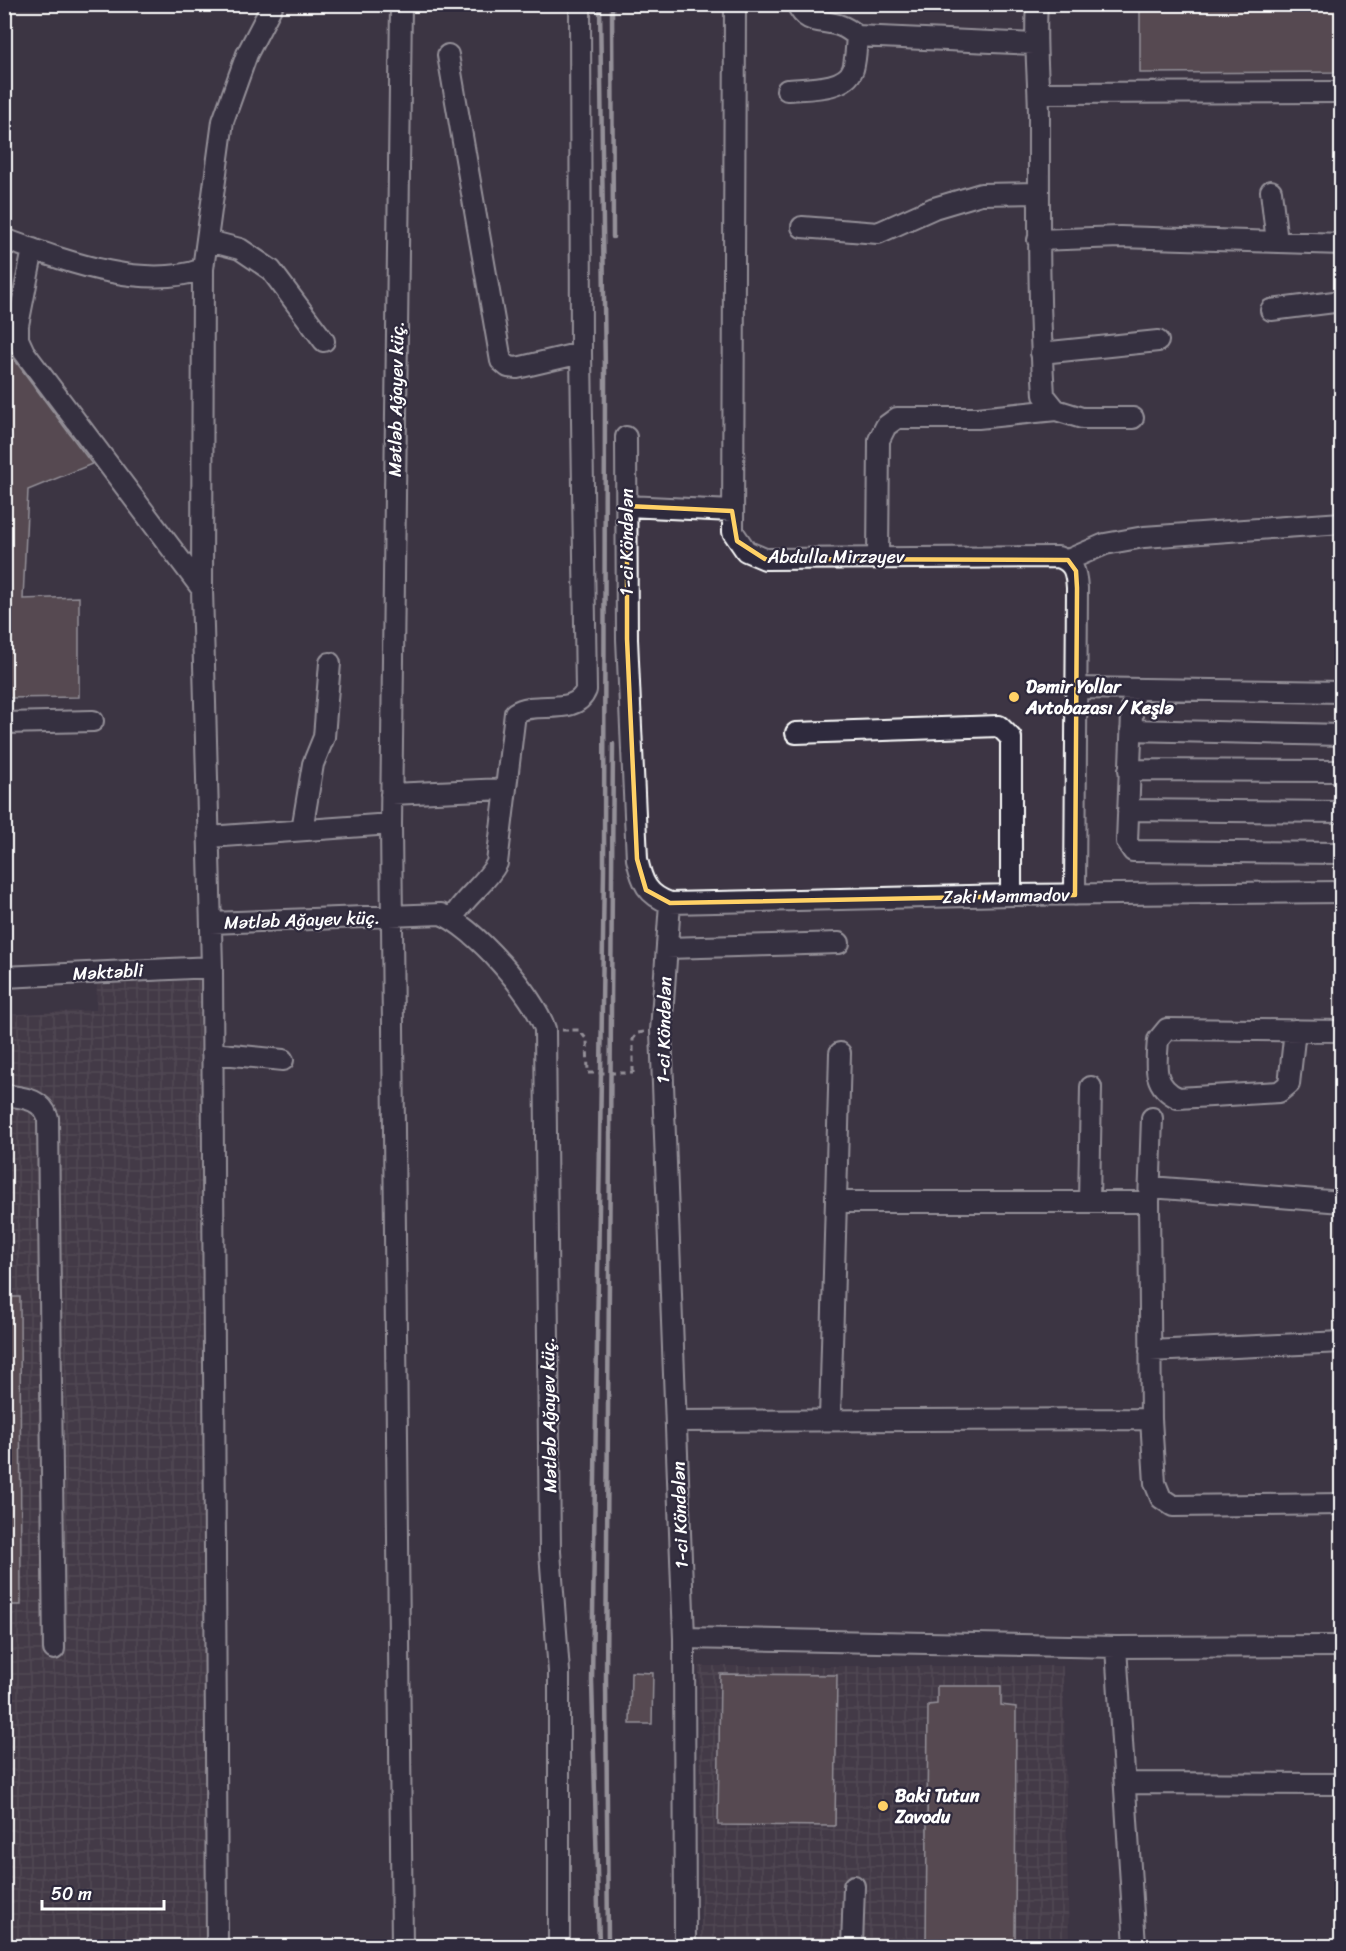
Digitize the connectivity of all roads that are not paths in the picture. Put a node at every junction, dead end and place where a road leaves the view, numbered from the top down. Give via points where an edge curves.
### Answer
1 (273, 4) edge
2 (401, 4) edge
3 (580, 4) edge
4 (735, 4) edge
5 (797, 4) edge
6 (1037, 4) edge
7 (857, 36) junction
8 (1034, 44) junction
9 (448, 55) dead end
10 (787, 90) dead end
11 (1341, 92) edge
12 (1039, 93) junction
13 (1271, 191) dead end
14 (1039, 193) junction
15 (802, 227) dead end
16 (4, 239) edge
17 (1038, 240) junction
18 (208, 241) junction
19 (1277, 242) junction
20 (1341, 244) edge
21 (33, 249) junction
22 (203, 270) junction
23 (1341, 301) edge
24 (1271, 310) dead end
25 (324, 341) dead end
26 (1158, 341) dead end
27 (581, 353) junction
28 (1041, 353) junction
29 (1056, 410) junction
30 (1133, 418) dead end
31 (626, 437) dead end
32 (627, 506) junction
33 (732, 511) junction
34 (1341, 523) edge
35 (878, 558) junction
36 (1068, 560) junction
37 (202, 589) junction
38 (330, 663) dead end
39 (1076, 688) junction
40 (1133, 689) junction
41 (1341, 692) edge
42 (93, 721) dead end
43 (4, 723) edge
44 (1131, 730) junction
45 (796, 733) dead end
46 (1341, 735) edge
47 (1129, 770) junction
48 (1341, 771) edge
49 (504, 789) junction
50 (391, 794) junction
51 (1128, 810) junction
52 (1341, 812) edge
53 (391, 824) junction
54 (302, 830) junction
55 (209, 837) junction
56 (1341, 853) edge
57 (1341, 892) edge
58 (1011, 895) junction
59 (1075, 895) junction
60 (670, 903) junction
61 (393, 916) junction
62 (452, 919) junction
63 (211, 923) junction
64 (839, 943) dead end
65 (667, 948) junction
66 (212, 967) junction
67 (4, 977) edge
68 (1294, 1030) junction
69 (1341, 1031) edge
70 (212, 1053) junction
71 (840, 1053) dead end
72 (284, 1060) dead end
73 (1091, 1087) dead end
74 (4, 1095) edge
75 (1152, 1118) dead end
76 (1150, 1194) junction
77 (836, 1202) junction
78 (1089, 1202) junction
79 (1341, 1202) edge
80 (1341, 1342) edge
81 (1150, 1351) junction
82 (830, 1419) junction
83 (1151, 1419) junction
84 (677, 1421) junction
85 (1341, 1504) edge
86 (684, 1638) junction
87 (1341, 1646) edge
88 (1116, 1647) junction
89 (54, 1649) dead end
90 (1126, 1783) junction
91 (1341, 1784) edge
92 (854, 1886) dead end
93 (217, 1947) edge
94 (402, 1947) edge
95 (560, 1947) edge
96 (685, 1947) edge
97 (852, 1947) edge
98 (1135, 1947) edge

1 - 18 street via 248,54 223,121
2 - 50 street, Mətləb Ağayev küç.
3 - 27 street
4 - 33 street, Abdulla Mirzəyev
5 - 7 street via 800,13 810,21 840,25
6 - 8 street
7 - 8 street
7 - 10 street via 853,69 847,79
8 - 12 street
9 - 27 street via 501,361 517,368
11 - 12 street
12 - 14 street
13 - 19 street
14 - 15 street via 981,194 934,208 878,233
14 - 17 street
16 - 21 street
17 - 19 street via 1119,237
17 - 28 street
18 - 22 street
18 - 25 street via 240,249 271,270
19 - 20 street
21 - 22 street via 136,277 159,279
21 - 37 street via 18,325 18,339 24,352
22 - 37 street
23 - 24 street
26 - 28 street
27 - 49 street via 586,690 575,705 522,708 514,713
28 - 29 street via 1044,395
29 - 30 street via 1082,418
29 - 35 street via 978,418 914,416 897,418 886,426 879,440
31 - 32 street, 1-ci Köndələn
32 - 33 street
32 - 60 street, 1-ci Köndələn via 627,639 637,859 646,890
33 - 35 street, Abdulla Mirzəyev via 737,541 765,559
34 - 36 street via 1144,537 1105,543
35 - 36 street, Abdulla Mirzəyev
36 - 39 street via 1076,571
37 - 55 street
38 - 54 street via 324,737 313,764
39 - 40 street
39 - 59 street
40 - 41 street
40 - 44 street
42 - 43 street
44 - 46 street
44 - 47 street
45 - 58 street via 999,726 1011,738
47 - 48 street
47 - 51 street
49 - 50 street
49 - 62 street via 497,863
50 - 53 street, Mətləb Ağayev küç.
51 - 52 street
51 - 56 street via 1127,842 1133,851
53 - 54 street
53 - 61 street, Mətləb Ağayev küç.
54 - 55 street
55 - 63 street
57 - 59 street, Zəki Məmmədov
58 - 59 street, Zəki Məmmədov
58 - 60 street, Zəki Məmmədov
60 - 65 street, 1-ci Köndələn
61 - 62 street, Mətləb Ağayev küç. via 428,913
61 - 63 street, Mətləb Ağayev küç.
61 - 94 street, Mətləb Ağayev küç.
62 - 95 street, Mətləb Ağayev küç. via 518,982 534,1002 545,1029 550,1552 559,1672
63 - 66 street
64 - 65 street
65 - 84 street, 1-ci Köndələn via 661,1031
66 - 67 street, Məktəbli
66 - 70 street
68 - 68 street via 1167,1029 1158,1040 1160,1083 1165,1092 1178,1098 1280,1092 1290,1084
68 - 69 street
70 - 72 street
70 - 93 street
71 - 77 street
73 - 78 street
74 - 89 street via 34,1100 45,1108 48,1118
75 - 76 street
76 - 78 street
76 - 79 street
76 - 81 street
77 - 78 street
77 - 82 street
80 - 81 street
81 - 83 street
82 - 83 street
82 - 84 street
83 - 85 street via 1155,1483 1161,1498 1173,1506
84 - 86 street, 1-ci Köndələn
86 - 88 street
86 - 96 street, 1-ci Köndələn
87 - 88 street
88 - 90 street
90 - 91 street
90 - 98 street
92 - 97 street

